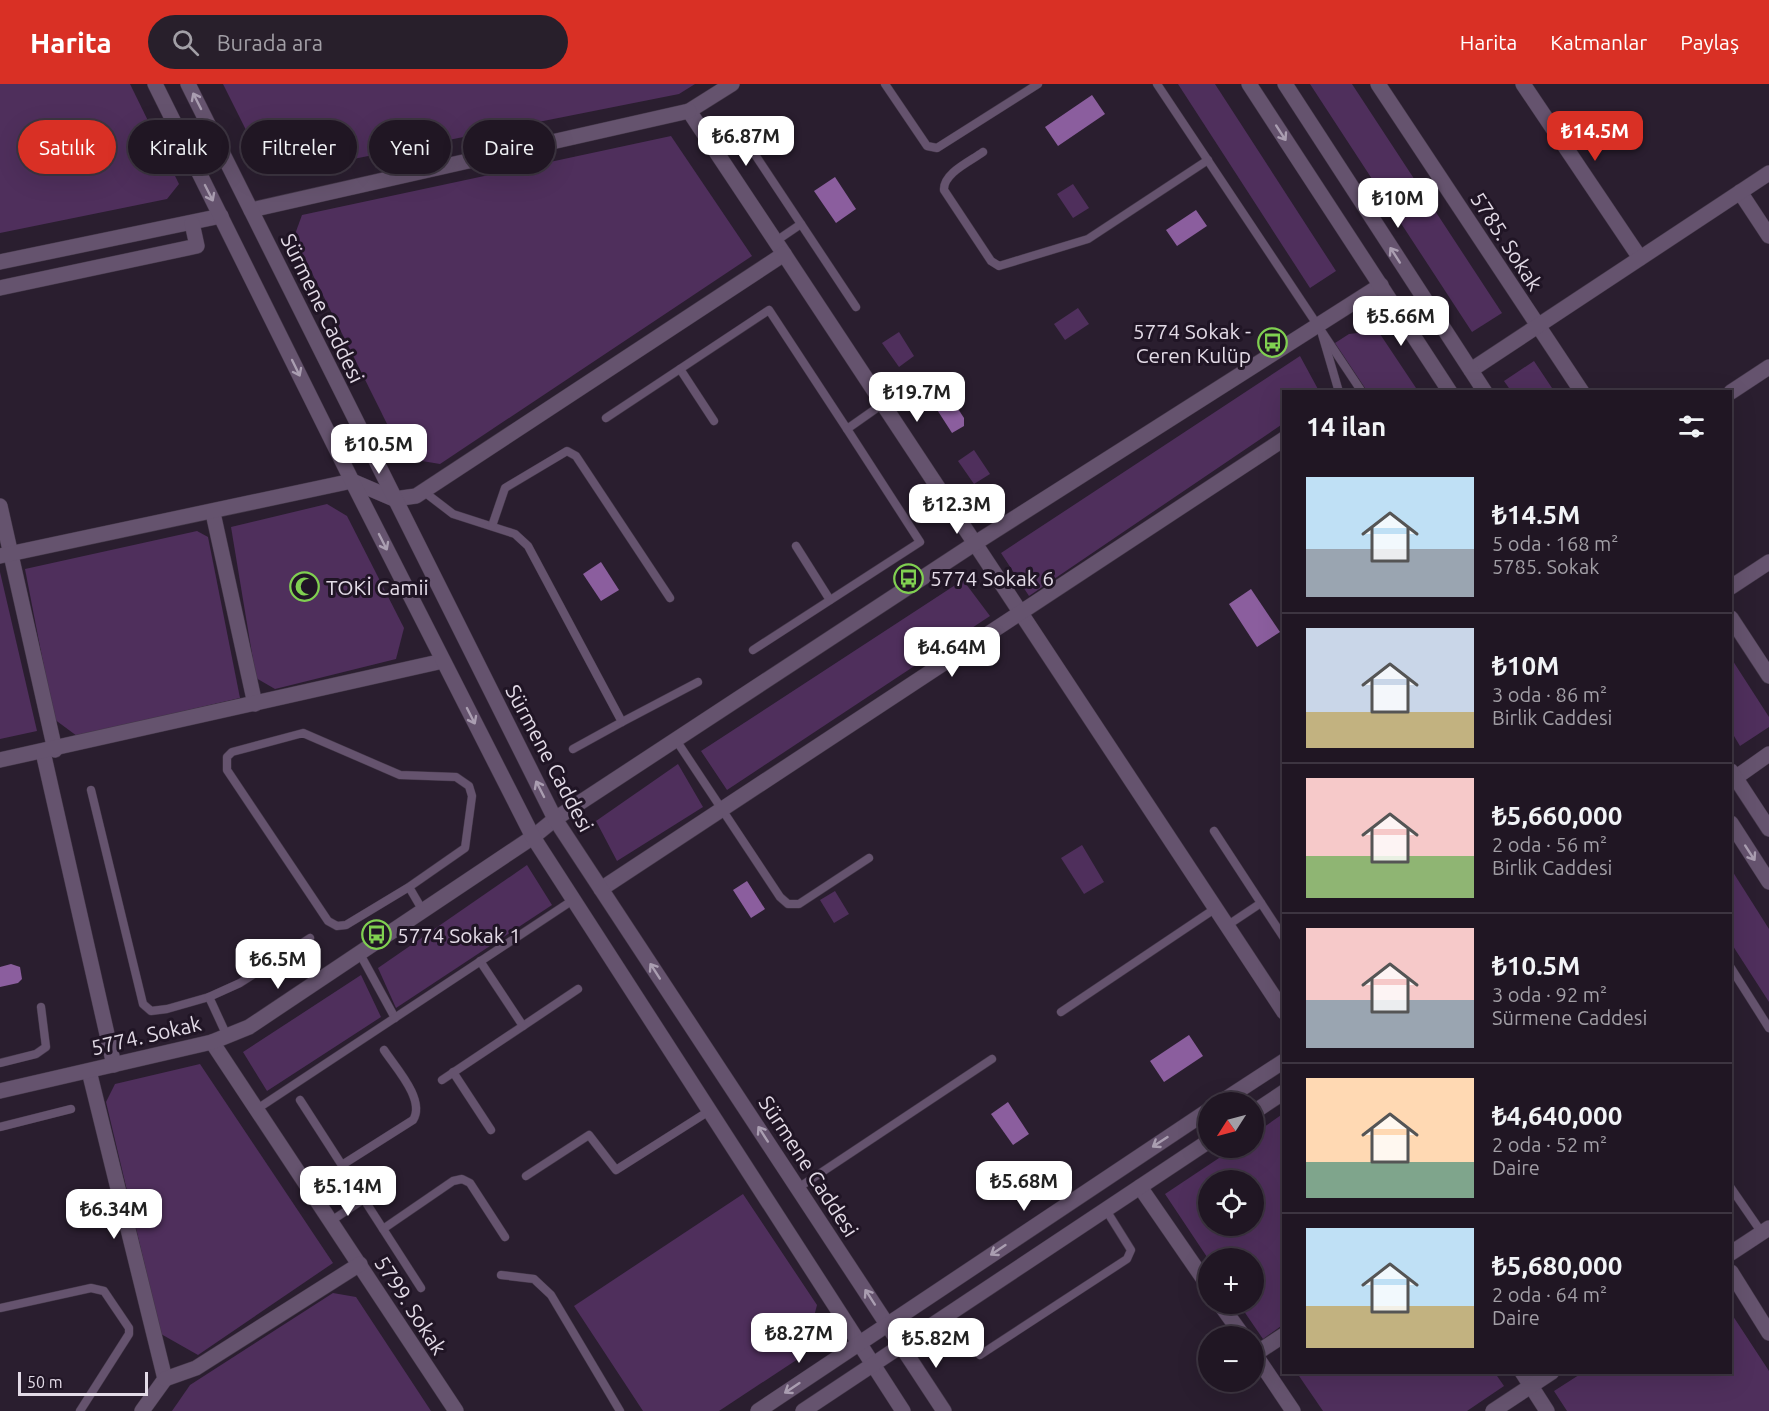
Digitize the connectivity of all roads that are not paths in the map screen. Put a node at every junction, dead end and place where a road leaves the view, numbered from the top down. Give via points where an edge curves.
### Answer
1 (155, 84) edge
2 (188, 84) edge
3 (732, 84) edge
4 (885, 84) edge
5 (1038, 84) edge
6 (1157, 84) edge
7 (1249, 84) edge
8 (1285, 84) edge
9 (1378, 84) edge
10 (1523, 84) edge
11 (689, 111) junction
12 (742, 135) dead end
13 (983, 152) dead end
14 (1208, 160) junction
15 (1769, 173) edge
16 (1740, 192) junction
17 (251, 210) junction
18 (221, 216) junction
19 (192, 223) junction
20 (801, 224) junction
21 (1769, 236) edge
22 (780, 248) junction
23 (1640, 258) junction
24 (0, 262) edge
25 (1381, 285) junction
26 (0, 288) edge
27 (856, 307) dead end
28 (1319, 324) junction
29 (1537, 325) junction
30 (1769, 367) edge
31 (680, 369) junction
32 (1471, 370) junction
33 (1338, 390) edge
34 (1361, 390) edge
35 (1449, 390) edge
36 (1484, 390) edge
37 (1581, 390) edge
38 (1732, 391) edge
39 (884, 403) junction
40 (606, 418) dead end
41 (714, 421) dead end
42 (847, 429) junction
43 (1282, 440) edge
44 (352, 481) junction
45 (423, 491) junction
46 (394, 499) junction
47 (0, 506) edge
48 (213, 513) junction
49 (492, 526) junction
50 (977, 542) junction
51 (796, 546) dead end
52 (5, 555) edge
53 (1769, 562) edge
54 (1732, 586) edge
55 (669, 598) dead end
56 (830, 600) junction
57 (1022, 612) junction
58 (1732, 620) edge
59 (753, 650) dead end
60 (443, 662) junction
61 (1769, 676) edge
62 (698, 682) dead end
63 (255, 704) junction
64 (622, 722) junction
65 (676, 740) junction
66 (573, 748) dead end
67 (49, 751) junction
68 (1769, 754) edge
69 (0, 760) edge
70 (1732, 778) edge
71 (91, 790) dead end
72 (722, 809) junction
73 (555, 819) junction
74 (1732, 825) edge
75 (1769, 829) edge
76 (1214, 831) dead end
77 (533, 837) junction
78 (869, 858) dead end
79 (1769, 882) edge
80 (409, 886) junction
81 (601, 889) junction
82 (573, 900) junction
83 (1261, 903) junction
84 (1216, 908) junction
85 (423, 911) junction
86 (1228, 925) junction
87 (1282, 935) edge
88 (310, 938) dead end
89 (360, 954) junction
90 (480, 961) junction
91 (1732, 970) edge
92 (578, 989) dead end
93 (209, 997) junction
94 (41, 1007) dead end
95 (1282, 1009) edge
96 (1061, 1012) dead end
97 (395, 1018) junction
98 (523, 1026) junction
99 (1769, 1028) edge
100 (227, 1036) junction
101 (212, 1042) junction
102 (384, 1050) dead end
103 (992, 1059) dead end
104 (1282, 1062) edge
105 (0, 1063) edge
106 (114, 1065) junction
107 (90, 1071) junction
108 (453, 1072) junction
109 (442, 1080) dead end
110 (0, 1091) edge
111 (1236, 1092) edge
112 (1282, 1093) edge
113 (300, 1100) dead end
114 (1264, 1105) edge
115 (71, 1109) dead end
116 (257, 1109) junction
117 (709, 1111) junction
118 (1198, 1117) edge
119 (0, 1127) edge
120 (491, 1130) dead end
121 (1198, 1149) edge
122 (342, 1165) junction
123 (526, 1176) dead end
124 (1140, 1187) junction
125 (798, 1188) junction
126 (1732, 1189) edge
127 (364, 1199) junction
128 (1106, 1210) junction
129 (331, 1221) junction
130 (383, 1229) junction
131 (1765, 1230) edge
132 (505, 1237) dead end
133 (1732, 1252) edge
134 (360, 1264) junction
135 (1198, 1271) edge
136 (1732, 1274) edge
137 (501, 1275) dead end
138 (422, 1288) dead end
139 (0, 1308) edge
140 (887, 1324) junction
141 (1769, 1333) edge
142 (1282, 1336) edge
143 (858, 1343) junction
144 (901, 1346) junction
145 (1264, 1348) edge
146 (980, 1355) dead end
147 (873, 1365) junction
148 (1264, 1369) edge
149 (1523, 1374) edge
150 (1549, 1374) edge
151 (165, 1379) junction
152 (1531, 1386) junction
153 (80, 1411) edge
154 (142, 1411) edge
155 (456, 1411) edge
156 (620, 1411) edge
157 (758, 1411) edge
158 (802, 1411) edge
159 (903, 1411) edge
160 (944, 1411) edge
161 (1293, 1411) edge
162 (1493, 1411) edge
163 (1547, 1411) edge

1 -> 18 street
17 -> 2 street, Sürmene Caddesi
3 - 11 street
4 - 5 lane via 927,146 937,148
6 - 14 lane
7 -> 25 street
32 -> 8 street
9 - 29 street, 5785. Sokak
10 - 23 street
11 - 17 street
11 - 22 street
12 - 20 lane
13 - 14 lane via 948,177 944,190 991,261 999,266 1088,239
14 - 28 lane
15 - 16 street
16 - 21 street
16 - 23 street
17 - 46 street, Sürmene Caddesi
18 - 19 street
18 -> 44 street
19 - 24 street
19 - 26 street via 197,246
20 - 22 lane
20 - 27 lane
22 - 39 street
22 - 45 street
23 - 29 street
25 - 28 street, 5774. Sokak
25 - 35 street
28 - 33 lane
28 - 34 lane
28 - 50 street, 5774. Sokak
29 - 32 street
29 - 37 street, 5785. Sokak
30 - 38 street
31 - 40 lane
31 - 41 lane
31 - 42 lane via 769,310
32 - 36 street
39 - 42 lane
39 - 50 street
42 - 56 lane via 920,542
43 - 57 street
44 - 46 street
44 - 48 street
44 -> 60 street
45 - 46 street
45 - 49 lane via 453,514
73 -> 46 street, Sürmene Caddesi
47 - 52 street
48 - 52 street
48 - 63 street
49 - 55 lane via 505,488 567,451 576,456
49 - 64 lane via 515,534 528,546
50 - 57 street
50 - 65 street, 5774. Sokak
51 - 56 lane
52 - 67 street
53 - 54 street
56 - 59 lane
57 - 72 street
57 - 84 street
58 - 61 street
60 - 63 street
60 -> 77 street
62 - 64 lane
63 - 67 street
64 - 66 lane
65 - 72 lane
65 - 73 street, 5774. Sokak
67 - 69 street
67 - 106 street
68 - 70 street
70 - 75 street
71 - 93 lane via 144,1004 151,1011
72 - 78 lane via 788,904 799,904
72 - 81 street
73 - 77 street, 5774. Sokak
73 - 81 street, Sürmene Caddesi
74 -> 79 street
76 - 83 lane
77 - 82 street
77 - 85 street, 5774. Sokak
80 - 80 lane via 346,926 328,921 228,770 227,757 232,752 303,734 400,775 456,777 465,781 472,796 465,848
80 - 85 lane
125 -> 81 street, Sürmene Caddesi
82 - 90 lane
82 - 117 street
83 - 86 lane
83 - 87 lane
84 - 86 street
84 - 96 lane
85 - 89 street, 5774. Sokak
86 - 95 street
88 - 93 lane via 240,983
89 - 97 lane
89 - 100 street, 5774. Sokak via 278,1010
90 - 97 lane
90 - 98 lane
91 - 99 lane
92 - 98 lane
93 - 100 lane
94 - 105 lane via 46,1047 36,1054
97 - 116 lane
98 - 108 lane
100 - 101 street, 5774. Sokak
101 - 106 street, 5774. Sokak
101 - 116 street, 5799. Sokak
102 - 122 lane via 417,1102 418,1113
103 - 125 lane
104 - 111 street
106 - 107 street, 5774. Sokak
107 - 110 street, 5774. Sokak
107 - 151 street
108 - 109 lane
108 - 120 lane
112 - 114 street
113 - 122 lane
115 - 119 lane
116 - 129 street, 5799. Sokak
117 - 123 lane via 616,1170 589,1135
117 - 143 street
118 -> 140 street
121 - 124 street
122 - 127 lane
124 - 128 street
124 - 135 street
140 -> 125 street, Sürmene Caddesi
126 - 131 lane
127 - 129 lane
127 - 130 lane
128 - 144 street
128 - 146 lane via 1131,1250 1127,1258
129 - 134 street, 5799. Sokak
130 - 132 lane via 453,1181 462,1179 470,1183
130 - 138 lane
131 - 133 street
134 - 151 street via 196,1368
134 - 155 street, 5799. Sokak
136 - 141 street
137 - 156 lane via 534,1279 551,1295
139 - 153 lane via 91,1288 104,1291 129,1328 129,1334
140 - 143 street
140 - 144 street, Sürmene Caddesi
142 - 145 street
143 - 147 street
143 -> 157 street
144 - 147 street
144 - 160 street, Sürmene Caddesi
147 - 158 street
147 - 159 street
148 - 161 street
149 - 152 street
150 - 152 street
151 - 154 street
152 - 162 street
152 - 163 street

